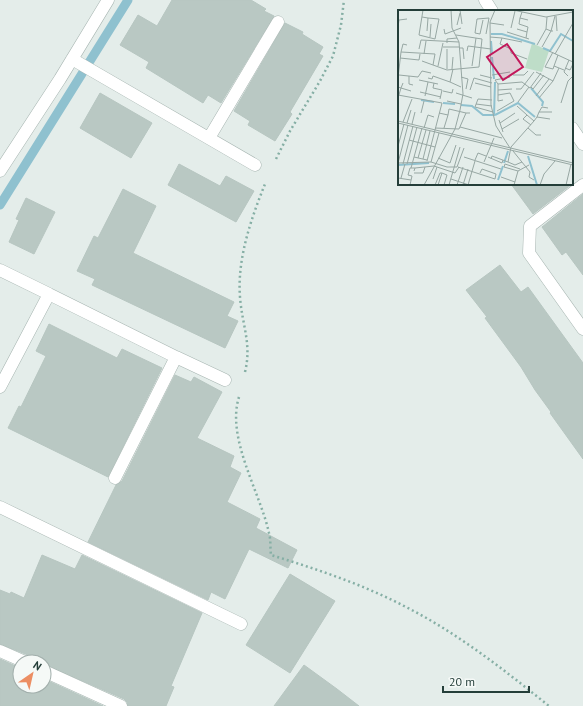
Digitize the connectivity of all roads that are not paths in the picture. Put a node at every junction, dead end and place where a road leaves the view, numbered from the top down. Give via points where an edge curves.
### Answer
1 (108, 0) edge
2 (485, 0) edge
3 (491, 10) edge
4 (278, 22) dead end
5 (72, 59) junction
6 (573, 129) edge
7 (209, 138) junction
8 (583, 144) edge
9 (255, 165) dead end
10 (0, 171) edge
11 (583, 185) edge
12 (0, 270) edge
13 (49, 294) junction
14 (583, 329) edge
15 (176, 357) junction
16 (225, 380) dead end
17 (0, 387) edge
18 (115, 478) dead end
19 (0, 507) edge
20 (241, 624) dead end
21 (0, 651) edge
22 (12, 656) edge
23 (52, 675) edge
24 (121, 706) edge

1 - 5 street
2 - 3 street
4 - 7 street
5 - 7 street
5 - 10 street
6 - 8 street
7 - 9 street
11 - 14 street via 530,226 530,253
12 - 13 street
13 - 15 street
13 - 17 street
15 - 16 street
15 - 18 street
19 - 20 street
21 - 22 street
23 - 24 street

